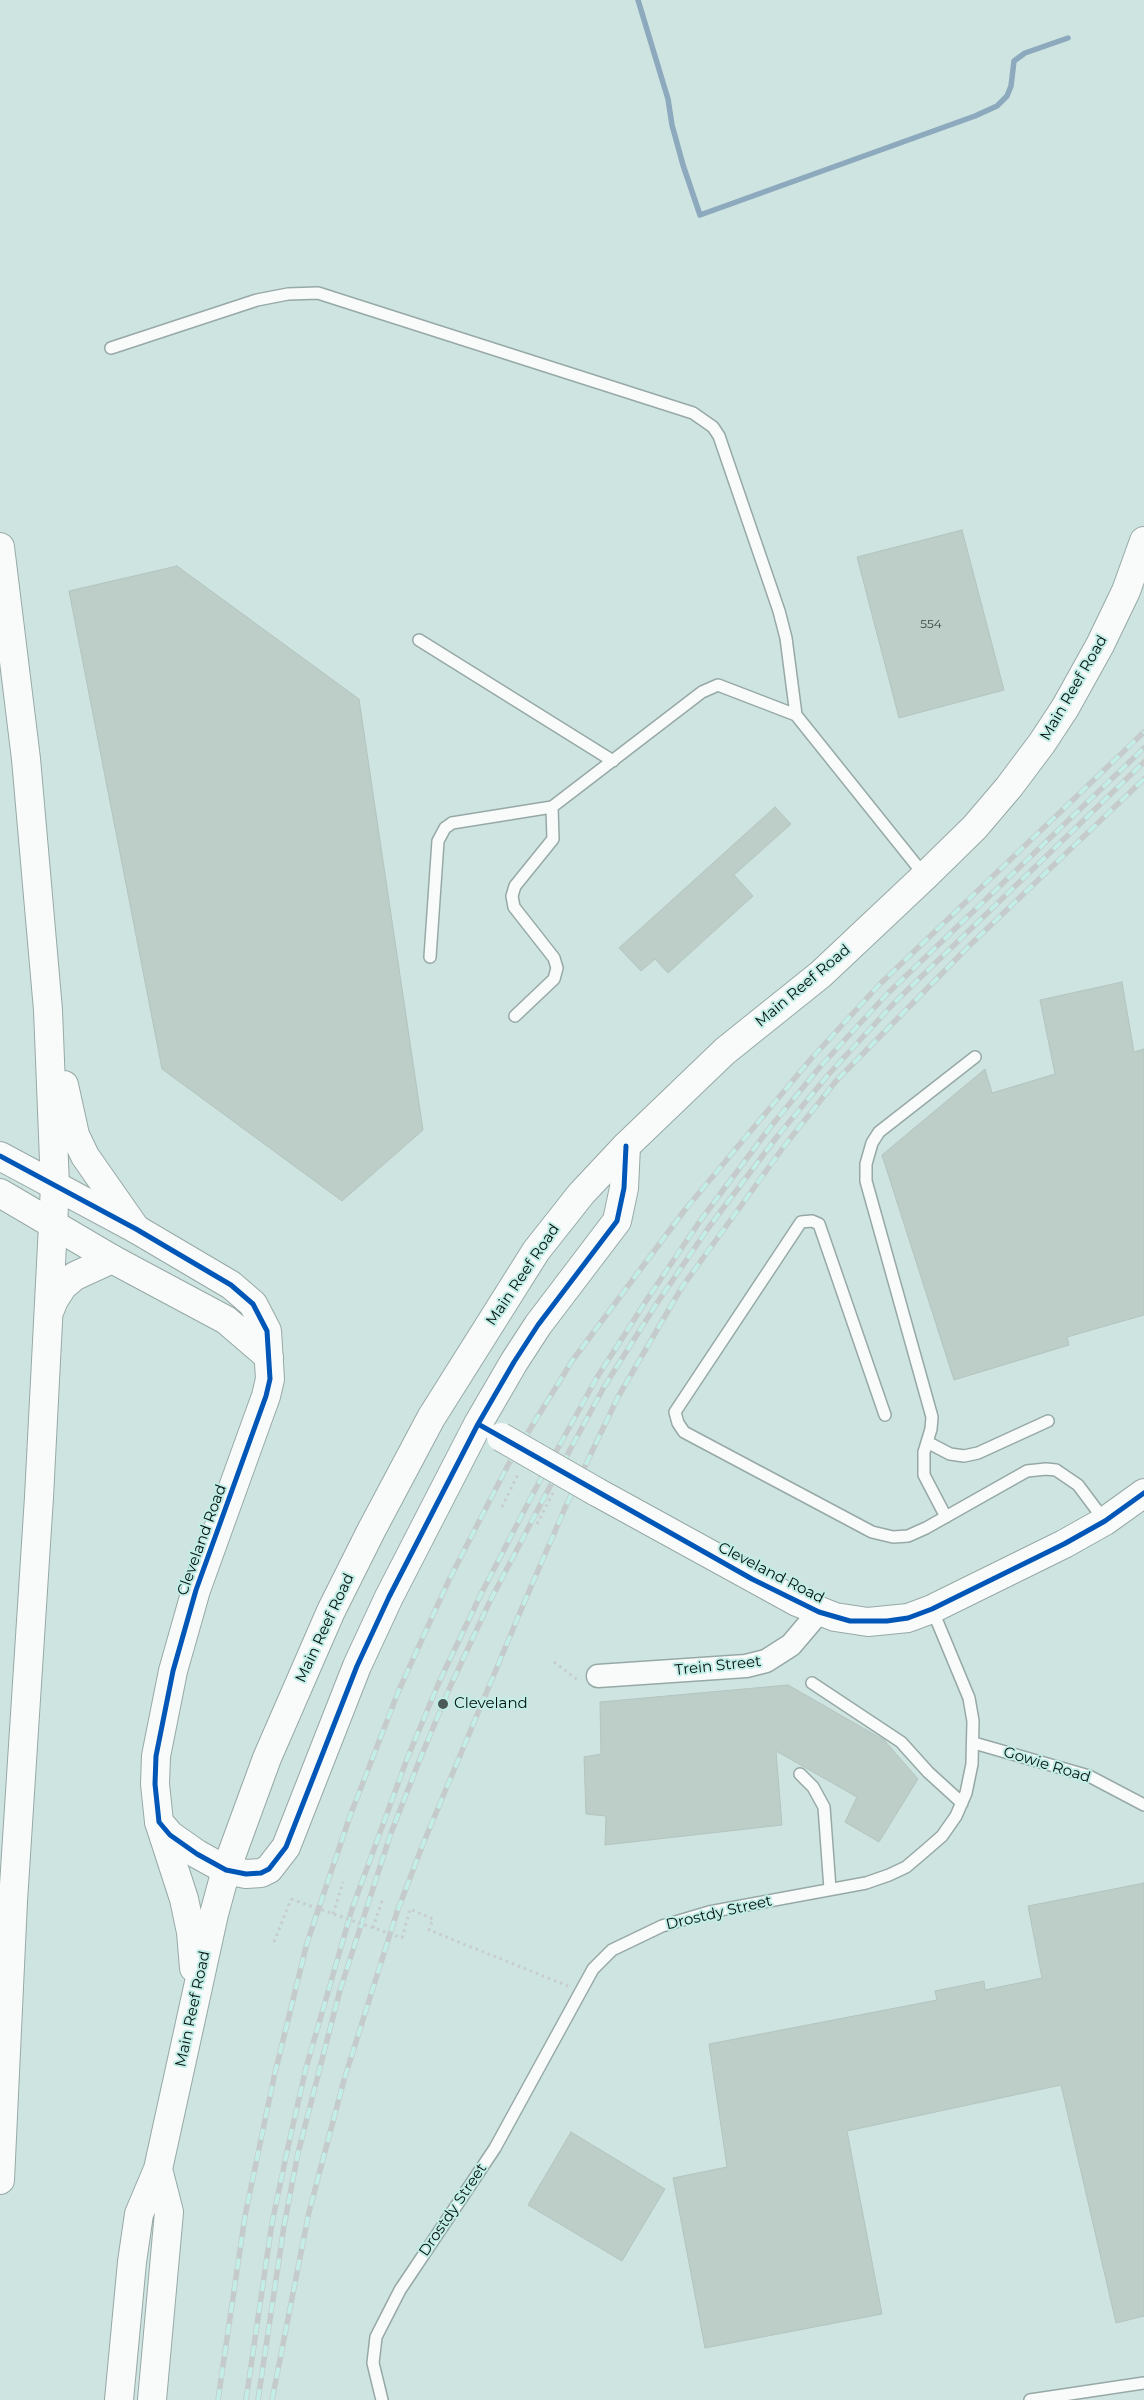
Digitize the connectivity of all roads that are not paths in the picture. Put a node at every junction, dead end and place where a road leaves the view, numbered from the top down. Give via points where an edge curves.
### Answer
1 (111, 348) dead end
2 (1144, 541) edge
3 (0, 546) edge
4 (419, 640) dead end
5 (796, 715) junction
6 (613, 761) junction
7 (552, 807) junction
8 (925, 876) junction
9 (39, 908) junction
10 (430, 957) dead end
11 (514, 1016) dead end
12 (975, 1057) dead end
13 (626, 1146) junction
14 (6, 1159) edge
15 (55, 1186) junction
16 (4, 1195) edge
17 (53, 1225) junction
18 (136, 1229) junction
19 (112, 1259) junction
20 (48, 1315) junction
21 (269, 1357) junction
22 (885, 1415) dead end
23 (1048, 1421) dead end
24 (490, 1431) junction
25 (927, 1442) junction
26 (1144, 1493) edge
27 (946, 1517) junction
28 (1105, 1521) junction
29 (932, 1609) junction
30 (818, 1612) junction
31 (598, 1676) road end
32 (812, 1683) dead end
33 (974, 1743) junction
34 (800, 1774) dead end
35 (962, 1803) junction
36 (1144, 1805) edge
37 (159, 1822) junction
38 (226, 1870) junction
39 (830, 1890) junction
40 (195, 2000) junction
41 (158, 2169) junction
42 (0, 2180) edge
43 (1144, 2383) edge
44 (119, 2400) edge
45 (152, 2400) edge
46 (382, 2400) edge
47 (1030, 2400) edge

1 - 5 lane via 257,300 288,294 318,294 693,413 713,427 719,436 784,628
2 - 8 main road, Main Reef Road via 1126,591 1100,645 1042,743 976,827
3 - 9 main road via 26,759
4 - 6 lane
5 - 6 lane via 718,685 702,692
5 - 8 lane
6 - 7 lane
7 - 10 lane via 452,823 445,828 438,841
7 - 11 lane via 552,839 515,886 512,896 514,907 554,958 557,968 554,979
8 - 13 main road, Main Reef Road via 821,974 725,1051
9 - 15 main road via 48,1010
9 - 18 main road via 48,954 62,1077 75,1135 85,1156
12 - 25 lane via 879,1132 866,1164 866,1181 932,1417
13 - 24 main road via 624,1188 617,1221 514,1362
13 - 38 main road, Main Reef Road via 580,1194 536,1251 431,1418 331,1611 267,1758
14 - 15 main road, Cleveland Road
15 - 17 main road
15 - 18 main road, Cleveland Road
16 - 17 main road
17 - 19 main road
17 - 20 main road
18 - 21 main road, Cleveland Road via 245,1296 253,1304 267,1331
19 - 20 main road via 75,1276 63,1286
19 - 21 main road via 226,1320
20 - 42 main road
21 - 37 main road, Cleveland Road via 270,1378 259,1420 196,1590 173,1671 156,1756
22 - 27 lane via 819,1224 801,1222 675,1412 678,1423 684,1432 872,1532 893,1537 908,1536
23 - 25 lane via 978,1453 964,1456 950,1454
24 - 30 main road, Cleveland Road, bridge via 752,1579
24 - 38 main road via 388,1597 356,1666 286,1846 270,1870 246,1874
25 - 27 lane via 924,1475
26 - 28 main road, Cleveland Road
27 - 28 lane via 1027,1471 1046,1469 1056,1470 1078,1485
28 - 29 main road, Cleveland Road
29 - 30 main road, Cleveland Road via 908,1618 868,1622 850,1621
29 - 33 lane, Drostdy Street via 969,1698
30 - 31 street, Trein Street via 791,1645 766,1661 746,1666
32 - 35 lane via 901,1742
33 - 35 lane, Drostdy Street
33 - 36 lane, Gowie Road via 1089,1776
34 - 39 lane via 813,1787 824,1807
35 - 39 lane, Drostdy Street via 942,1836 906,1867 866,1883
37 - 38 main road via 182,1845
37 - 40 main road, Cleveland Road via 189,1921
38 - 40 main road, Main Reef Road
39 - 46 lane, Drostdy Street via 709,1912 662,1926 612,1950 593,1969 495,2148 400,2290 376,2336 373,2363
40 - 41 main road, Main Reef Road
41 - 44 main road, Main Reef Road via 139,2214
41 - 45 main road, Main Reef Road via 169,2212
43 - 47 lane

